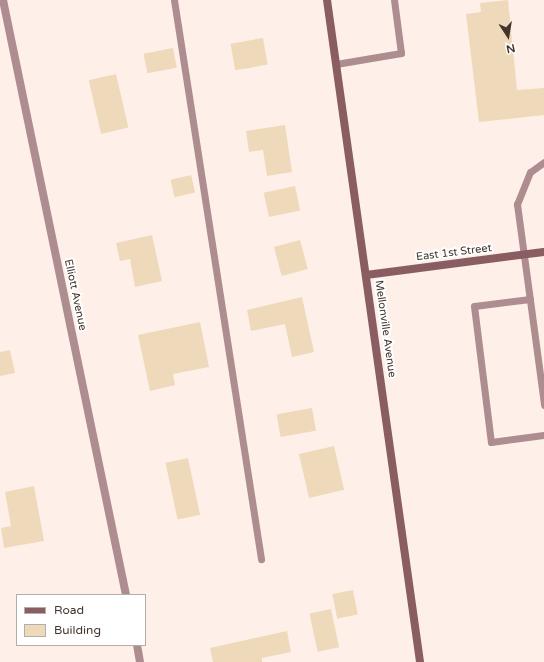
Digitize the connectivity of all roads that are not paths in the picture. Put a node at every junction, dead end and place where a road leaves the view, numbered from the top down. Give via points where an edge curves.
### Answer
1 (3, 0) edge
2 (174, 0) edge
3 (327, 0) edge
4 (394, 0) edge
5 (336, 64) junction
6 (544, 162) edge
7 (544, 252) edge
8 (524, 254) junction
9 (366, 275) junction
10 (530, 299) junction
11 (544, 405) edge
12 (544, 435) edge
13 (261, 559) dead end
14 (126, 594) edge
15 (137, 646) edge
16 (140, 662) edge
17 (420, 662) edge

1 - 14 street, Elliott Avenue
2 - 13 lane
3 - 5 street, Mellonville Avenue
4 - 5 lane via 401,53
5 - 9 street, Mellonville Avenue
6 - 8 lane via 530,172 516,204
7 - 8 street, East 1st Street
8 - 9 street, East 1st Street
8 - 10 lane
9 - 17 street, Mellonville Avenue
10 - 11 lane
10 - 12 lane via 474,306 490,442
15 - 16 street

